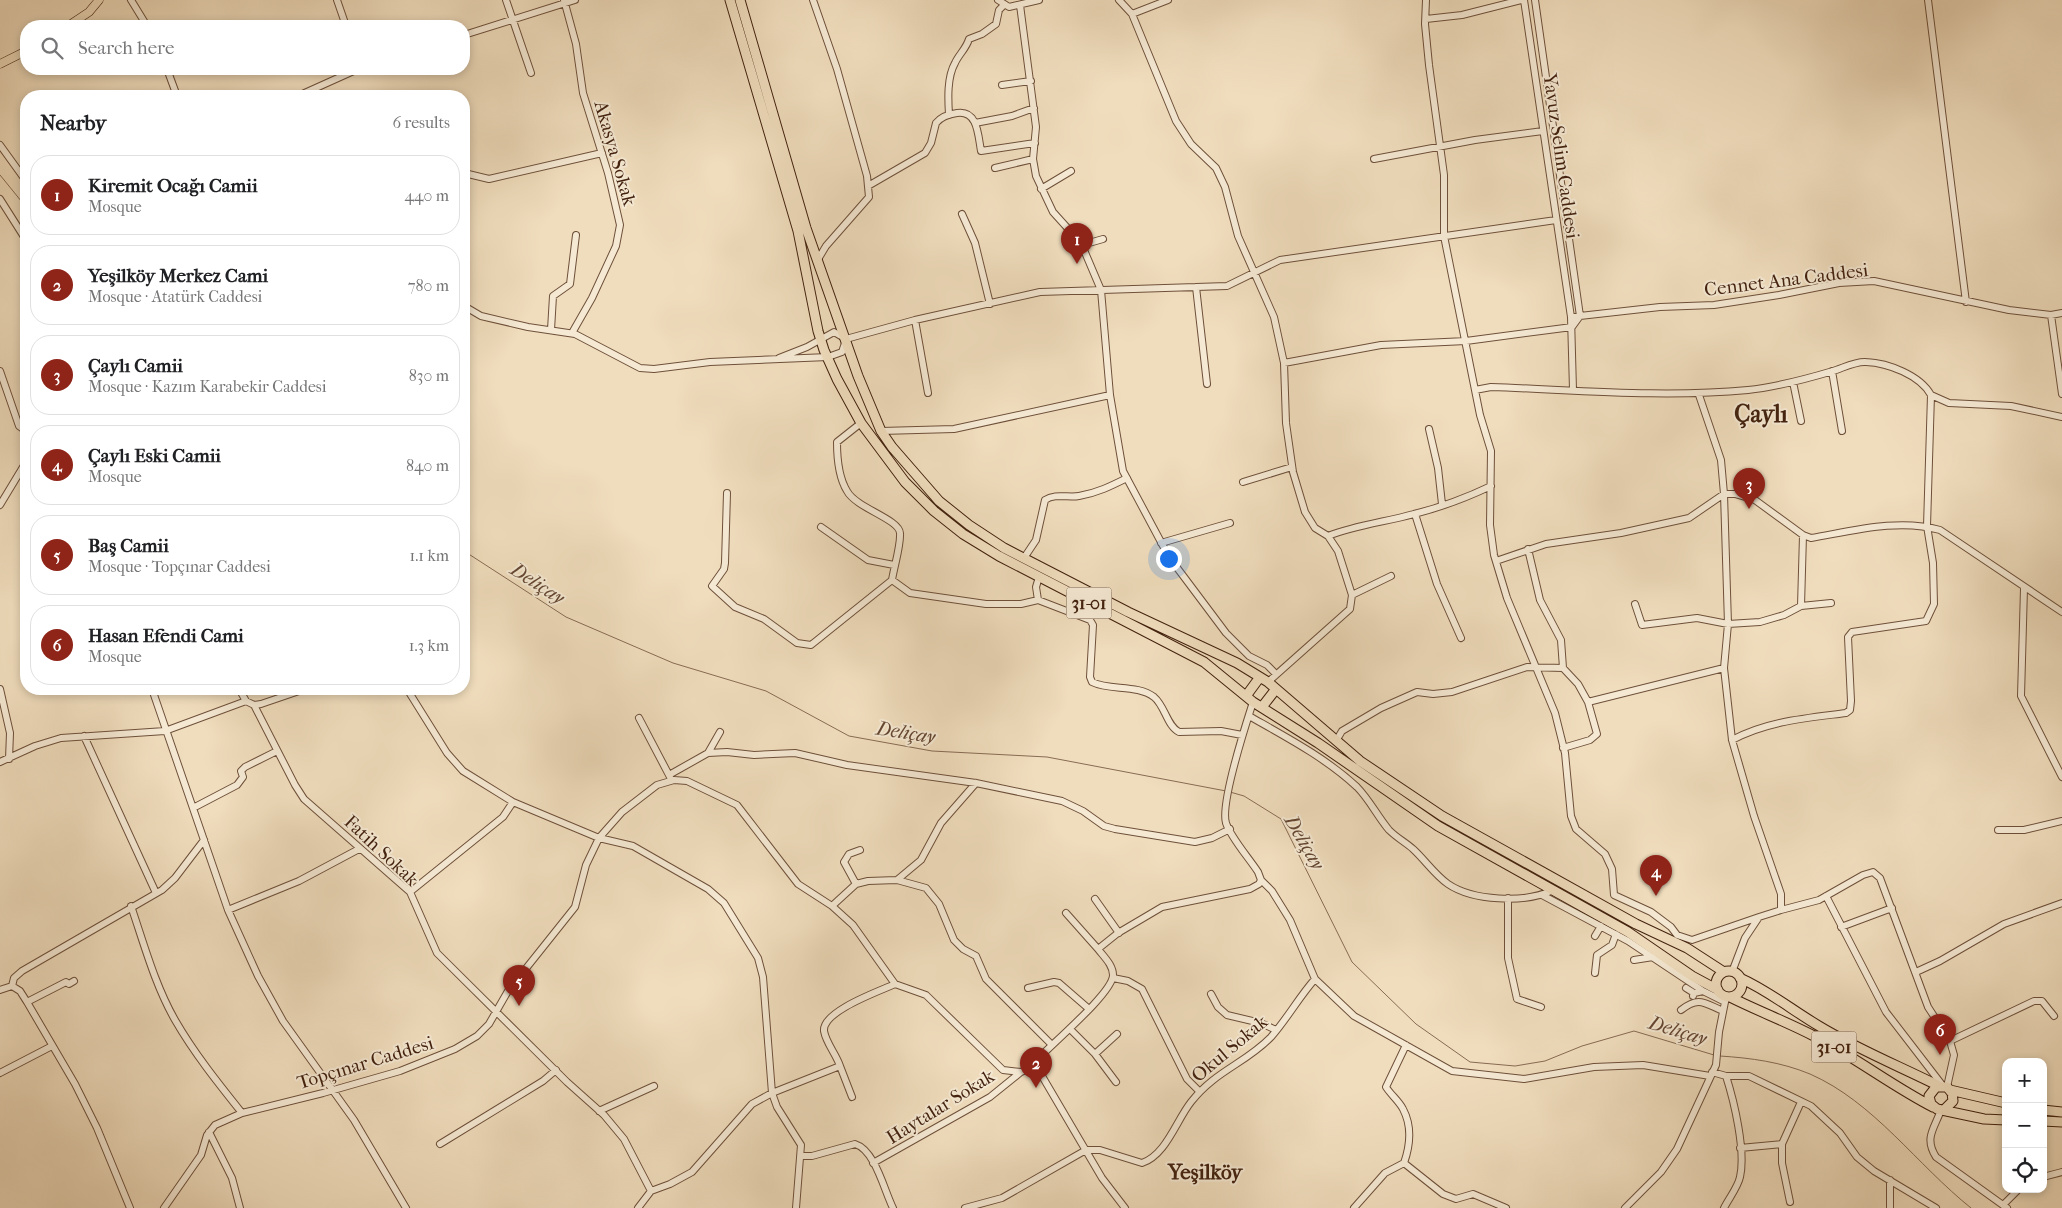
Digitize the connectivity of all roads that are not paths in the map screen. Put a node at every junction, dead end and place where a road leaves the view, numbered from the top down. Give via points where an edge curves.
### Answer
1 (99, 0) edge
2 (132, 0) edge
3 (337, 0) edge
4 (506, 0) edge
5 (575, 0) edge
6 (730, 0) edge
7 (740, 0) edge
8 (813, 0) edge
9 (998, 0) edge
10 (1039, 0) edge
11 (1119, 0) edge
12 (1168, 0) edge
13 (1426, 0) edge
14 (1522, 0) edge
15 (1535, 0) edge
16 (1928, 0) edge
17 (564, 1) edge
18 (1004, 5) junction
19 (1020, 5) junction
20 (1132, 14) junction
21 (512, 19) junction
22 (1426, 19) junction
23 (77, 20) edge
24 (144, 20) edge
25 (344, 20) edge
26 (470, 33) edge
27 (20, 55) edge
28 (0, 64) edge
29 (531, 73) dead end
30 (170, 75) edge
31 (344, 75) edge
32 (1031, 81) junction
33 (1002, 85) dead end
34 (175, 90) edge
35 (311, 90) edge
36 (1034, 108) junction
37 (949, 114) junction
38 (976, 123) junction
39 (1543, 131) junction
40 (1035, 143) junction
41 (0, 145) edge
42 (1440, 147) junction
43 (602, 154) junction
44 (1033, 159) junction
45 (1374, 159) dead end
46 (995, 168) dead end
47 (1071, 171) dead end
48 (20, 173) edge
49 (470, 174) edge
50 (868, 186) junction
51 (1041, 189) junction
52 (0, 200) edge
53 (962, 214) dead end
54 (1556, 220) junction
55 (20, 231) edge
56 (576, 235) dead end
57 (1444, 236) junction
58 (1103, 239) dead end
59 (1082, 245) junction
60 (817, 261) junction
61 (1255, 271) junction
62 (1196, 287) junction
63 (1101, 290) junction
64 (1966, 302) junction
65 (990, 304) junction
66 (470, 310) edge
67 (2062, 313) edge
68 (1580, 316) junction
69 (2051, 316) junction
70 (1571, 317) junction
71 (915, 320) junction
72 (1572, 326) junction
73 (551, 330) junction
74 (572, 333) junction
75 (846, 338) junction
76 (820, 339) junction
77 (1466, 341) junction
78 (828, 357) junction
79 (779, 358) junction
80 (1284, 364) junction
81 (0, 371) edge
82 (1832, 371) junction
83 (1792, 382) junction
84 (1207, 384) dead end
85 (1475, 390) junction
86 (1573, 390) junction
87 (928, 393) dead end
88 (2062, 394) edge
89 (1110, 395) junction
90 (1699, 395) junction
91 (1931, 396) junction
92 (2062, 417) edge
93 (1801, 421) dead end
94 (861, 423) junction
95 (20, 426) edge
96 (1429, 430) dead end
97 (881, 431) junction
98 (1842, 431) dead end
99 (1292, 466) junction
100 (20, 472) edge
101 (1127, 478) junction
102 (1243, 482) dead end
103 (1490, 486) junction
104 (727, 492) dead end
105 (1724, 494) junction
106 (1442, 504) junction
107 (0, 505) edge
108 (1415, 514) junction
109 (1230, 523) dead end
110 (1927, 526) junction
111 (822, 527) dead end
112 (1804, 535) junction
113 (1328, 536) junction
114 (1161, 543) junction
115 (1528, 549) junction
116 (1024, 558) junction
117 (1496, 561) junction
118 (894, 565) junction
119 (1391, 576) dead end
120 (1039, 577) junction
121 (892, 580) junction
122 (2024, 588) junction
123 (1352, 595) junction
124 (1038, 600) junction
125 (1830, 603) dead end
126 (1635, 604) dead end
127 (1801, 606) junction
128 (2062, 612) edge
129 (1728, 624) junction
130 (1461, 638) dead end
131 (1537, 668) junction
132 (1563, 668) junction
133 (1724, 668) junction
134 (1276, 674) junction
135 (1268, 683) junction
136 (0, 689) edge
137 (154, 695) edge
138 (242, 695) edge
139 (287, 695) edge
140 (410, 695) edge
141 (1249, 699) junction
142 (246, 702) junction
143 (1588, 702) junction
144 (254, 706) junction
145 (1262, 707) junction
146 (1249, 716) junction
147 (638, 718) dead end
148 (165, 731) junction
149 (720, 732) dead end
150 (1242, 735) junction
151 (84, 736) junction
152 (1732, 740) junction
153 (1336, 741) junction
154 (1564, 748) junction
155 (277, 751) junction
156 (708, 753) junction
157 (9, 759) junction
158 (0, 762) edge
159 (2062, 777) edge
160 (670, 778) junction
161 (976, 782) junction
162 (513, 802) junction
163 (193, 808) junction
164 (2062, 821) edge
165 (1230, 829) junction
166 (1998, 830) dead end
167 (598, 838) junction
168 (204, 840) junction
169 (359, 849) junction
170 (860, 850) dead end
171 (897, 880) junction
172 (1261, 880) junction
173 (856, 884) junction
174 (410, 892) junction
175 (156, 893) junction
176 (1547, 893) junction
177 (1826, 896) junction
178 (1508, 898) junction
179 (1095, 900) dead end
180 (2062, 903) edge
181 (131, 906) junction
182 (832, 906) junction
183 (1892, 908) junction
184 (228, 910) junction
185 (1781, 910) junction
186 (1066, 913) dead end
187 (1759, 917) junction
188 (1601, 926) junction
189 (1842, 928) junction
190 (1119, 933) junction
191 (1616, 934) junction
192 (1595, 936) dead end
193 (1098, 949) junction
194 (1652, 958) junction
195 (1634, 960) dead end
196 (1644, 965) dead end
197 (1728, 972) junction
198 (1916, 972) junction
199 (1596, 973) dead end
200 (1113, 978) junction
201 (1740, 978) junction
202 (1315, 979) junction
203 (74, 981) dead end
204 (895, 984) junction
205 (12, 986) junction
206 (1028, 988) dead end
207 (1686, 988) dead end
208 (0, 990) edge
209 (1718, 990) junction
210 (1703, 991) junction
211 (1210, 994) dead end
212 (1694, 994) junction
213 (1727, 999) junction
214 (27, 1002) junction
215 (1691, 1002) junction
216 (1541, 1007) dead end
217 (1089, 1009) junction
218 (496, 1010) junction
219 (1681, 1010) dead end
220 (1723, 1011) junction
221 (2054, 1016) dead end
222 (1070, 1029) junction
223 (1276, 1030) junction
224 (1117, 1034) dead end
225 (1950, 1041) junction
226 (1052, 1045) junction
227 (1406, 1045) junction
228 (52, 1046) junction
229 (1095, 1054) junction
230 (840, 1066) junction
231 (1028, 1068) junction
232 (556, 1070) junction
233 (1021, 1072) junction
234 (0, 1073) edge
235 (1711, 1074) junction
236 (1726, 1076) junction
237 (1116, 1082) dead end
238 (654, 1086) dead end
239 (1945, 1087) junction
240 (335, 1090) junction
241 (1199, 1091) junction
242 (772, 1093) junction
243 (852, 1097) dead end
244 (1801, 1102) junction
245 (2002, 1102) edge
246 (1940, 1109) junction
247 (2047, 1110) edge
248 (599, 1111) junction
249 (2062, 1112) edge
250 (242, 1113) junction
251 (2002, 1120) edge
252 (2047, 1121) edge
253 (2062, 1122) edge
254 (209, 1132) junction
255 (440, 1144) dead end
256 (1782, 1144) junction
257 (1740, 1148) junction
258 (1086, 1150) junction
259 (801, 1156) junction
260 (874, 1163) junction
261 (1404, 1163) junction
262 (2062, 1172) edge
263 (2047, 1176) edge
264 (1890, 1180) junction
265 (651, 1192) junction
266 (2016, 1193) edge
267 (1790, 1202) dead end
268 (2005, 1207) edge
269 (130, 1208) edge
270 (164, 1208) edge
271 (240, 1208) edge
272 (406, 1208) edge
273 (638, 1208) edge
274 (796, 1208) edge
275 (893, 1208) edge
276 (965, 1208) edge
277 (1125, 1208) edge
278 (1354, 1208) edge
279 (1506, 1208) edge
280 (1625, 1208) edge
281 (1724, 1208) edge
282 (1890, 1208) edge
283 (1936, 1208) edge

1 - 23 main road
2 - 24 street
3 - 25 street
4 - 21 street
5 - 17 street
6 - 76 highway, 31-01 via 798,231
7 - 60 highway, 31-01
8 - 50 street via 837,69
9 - 18 street
10 - 19 street
11 - 20 street
12 - 20 street
13 - 22 street
14 - 22 street via 1462,15
14 - 39 street, Yavuz Selim Caddesi
15 - 68 street, Yavuz Selim Caddesi
16 - 64 street
17 - 21 street
17 - 43 street, Akasya Sokak via 576,44 584,93
18 - 19 street
18 - 37 street via 999,10 996,24 969,39 955,62 950,82
19 - 32 street
20 - 61 street via 1176,121 1191,144 1216,168 1225,187 1238,236
21 - 26 street
21 - 29 street
22 - 42 street
27 - 28 main road
30 - 34 street
31 - 35 street
32 - 33 street
32 - 36 street
36 - 38 street
36 - 40 street
37 - 38 street via 970,114
37 - 50 street via 936,123 925,153
38 - 40 street via 981,151
39 - 42 street
39 - 54 street, Yavuz Selim Caddesi
40 - 44 street
41 - 48 street
42 - 45 street
42 - 57 street via 1444,175
43 - 49 street via 489,179
43 - 74 street, Akasya Sokak via 620,225 616,246
44 - 46 street
44 - 51 street
47 - 51 street
50 - 60 street via 869,197
51 - 59 street via 1053,212
52 - 55 street
53 - 65 street via 975,243
54 - 57 street
54 - 70 street, Yavuz Selim Caddesi
56 - 73 street via 570,284 553,296
57 - 61 street via 1288,259
57 - 77 street
58 - 59 street
59 - 63 street
60 - 75 highway, 31-01
61 - 62 street via 1248,278 1227,286
61 - 80 street via 1274,318
62 - 63 street
62 - 84 street
63 - 65 street via 1040,292
63 - 89 street
64 - 68 street, Cennet Ana Caddesi via 1874,280 1714,304
64 - 69 street, Cennet Ana Caddesi
65 - 71 street
66 - 73 street via 481,316
67 - 69 street, Cennet Ana Caddesi
68 - 70 street, Cennet Ana Caddesi
68 - 72 street
69 - 88 street
70 - 72 street, Yavuz Selim Caddesi
71 - 75 street
71 - 87 street
72 - 77 street
72 - 86 street, Yavuz Selim Caddesi
73 - 74 street
74 - 79 street via 640,368 654,370 710,362
75 - 76 street via 834,332
75 - 78 street via 842,352
75 - 97 highway, 31-01
76 - 78 highway, 31-01
76 - 79 street
77 - 80 street via 1381,345
77 - 85 street
78 - 79 street
78 - 94 highway, 31-01
80 - 99 street via 1286,423
81 - 95 street
82 - 83 street
82 - 91 street via 1863,362 1884,364 1927,389
82 - 98 street
83 - 90 street
83 - 93 street
85 - 86 street via 1491,387
85 - 103 street via 1491,451
86 - 90 street
89 - 97 street via 954,429
89 - 101 street via 1123,471
90 - 105 street via 1721,460
91 - 92 street via 1949,403 2011,406
91 - 110 street
94 - 118 street via 837,442 844,486 858,503 895,524 900,533
94 - 120 highway, 31-01 via 905,482 934,511 963,534
96 - 106 street
97 - 116 highway, 31-01 via 912,473 940,501 969,525
99 - 102 street
99 - 113 street via 1305,512 1315,528
100 - 107 street
101 - 114 street
101 - 116 street via 1105,489 1079,496 1053,496 1044,500 1036,540
103 - 106 street via 1472,496
103 - 117 street via 1490,524
104 - 121 street via 724,570 712,586 735,607 764,619 797,643 811,645
105 - 112 street via 1756,500
105 - 115 street via 1690,518
105 - 129 street
106 - 108 street
108 - 113 street via 1351,527
108 - 130 street via 1437,584
109 - 114 street
110 - 112 street via 1877,526 1811,538
110 - 122 street via 1940,530
110 - 152 street via 1933,563 1934,604 1931,615 1926,621 1852,632 1848,638 1850,710 1751,729
111 - 118 street via 868,560
112 - 127 street
113 - 123 street via 1338,550
114 - 134 street via 1226,633 1249,656
115 - 117 street
115 - 132 street via 1540,600 1561,640
116 - 135 highway, 31-01 via 1228,659
117 - 131 street via 1507,598
118 - 121 street
119 - 123 street
120 - 124 street via 1036,587
120 - 141 highway, 31-01 via 1204,662
121 - 124 street via 910,593 986,604 1021,604
122 - 128 street
122 - 159 street via 2021,696
123 - 134 street via 1350,609
124 - 150 street via 1090,620 1093,625 1092,682 1154,697 1179,732 1221,731
125 - 127 street
126 - 129 street via 1642,625 1697,618
127 - 129 street via 1760,622
129 - 133 street
131 - 132 street
131 - 153 street via 1527,667 1452,692 1417,692 1342,731
131 - 154 street via 1555,713
132 - 143 street via 1578,684
133 - 143 street
133 - 152 street
134 - 135 street
135 - 141 highway
135 - 145 highway
135 - 153 highway, 31-01
136 - 157 street via 10,733
137 - 148 street
138 - 142 street
139 - 144 street
140 - 162 street via 447,753 463,771
141 - 145 highway, 31-01
141 - 146 street
142 - 144 street
142 - 148 street
143 - 154 street via 1597,734 1590,740
144 - 155 street, Fatih Sokak
145 - 176 highway, 31-01 via 1438,826
146 - 150 street
146 - 178 street via 1313,754 1358,788 1398,840 1412,848 1448,884 1474,897
147 - 160 street
148 - 151 street
148 - 163 street
149 - 156 street
150 - 165 street via 1228,801 1226,823
151 - 157 street via 61,738
151 - 175 street
152 - 185 street via 1781,894
153 - 197 highway, 31-01 via 1442,816
154 - 187 street via 1571,816 1576,829 1605,854 1612,869 1614,895 1651,912 1677,935 1692,940
155 - 163 street via 241,770 242,777 237,785
155 - 169 street, Fatih Sokak via 304,799
156 - 160 street, Topçınar Caddesi
156 - 161 street via 754,756 795,753 847,765
157 - 158 street
160 - 167 street, Topçınar Caddesi via 622,812
160 - 182 street via 687,780 737,805 798,884
161 - 165 street via 1062,801 1115,830 1195,842
161 - 171 street via 941,823 922,860
162 - 167 street
162 - 174 street via 503,817
163 - 168 street
164 - 166 street via 2024,830
165 - 172 street
167 - 218 street, Topçınar Caddesi via 586,865 575,907
167 - 242 street via 633,846 708,889 724,903 758,958 763,977
168 - 175 street via 175,878
168 - 184 street
169 - 174 street, Fatih Sokak
169 - 184 street via 299,881
170 - 173 street via 849,854 844,862
171 - 173 street
171 - 226 street via 926,888 940,904 954,940 976,956 986,980
172 - 190 street via 1250,889 1162,907
172 - 202 street via 1290,920
173 - 182 street
174 - 218 street, Fatih Sokak via 437,953
175 - 181 street
176 - 178 street
176 - 188 street
176 - 209 highway, 31-01 via 1628,932
177 - 183 street via 1873,872 1880,878
177 - 185 street
177 - 189 street
178 - 216 street via 1508,958 1517,999
179 - 190 street
180 - 198 street via 2004,924
181 - 205 street via 22,971 14,978
181 - 250 street via 153,972 174,1019 209,1072
182 - 204 street via 853,925
183 - 189 street
183 - 198 street
184 - 240 street via 283,1021
185 - 187 street
186 - 193 street
187 - 197 street
188 - 191 street
188 - 192 street
189 - 239 street via 1886,1012
190 - 193 street
191 - 194 street
191 - 199 street via 1612,945 1597,955
193 - 200 street via 1112,968
194 - 195 street
194 - 196 street
194 - 210 street
197 - 201 highway
197 - 209 highway via 1717,980
198 - 225 street via 1928,1007
200 - 217 street, Haytalar Sokak
200 - 241 street via 1128,981 1142,989 1188,1079
201 - 213 highway via 1741,989 1737,995
201 - 239 highway, 31-01 via 1859,1049
202 - 223 street, Okul Sokak
202 - 227 street via 1354,1016
203 - 214 street
204 - 230 street via 844,1008 827,1020 826,1037
204 - 233 street via 926,995 1003,1070
205 - 208 street
205 - 214 street
206 - 217 street via 1059,983
207 - 212 street
209 - 213 highway
210 - 212 street
210 - 213 street
211 - 223 street via 1227,1015
212 - 215 street
213 - 220 street
213 - 246 highway, 31-01 via 1813,1036 1904,1092
214 - 228 street
215 - 219 street
215 - 220 street via 1701,1001
217 - 222 street, Haytalar Sokak
218 - 232 street, Fatih Sokak
218 - 240 street, Topçınar Caddesi via 489,1024 477,1036 455,1049 400,1071
220 - 235 street via 1716,1065
221 - 225 street via 2042,1001 2034,1001
222 - 226 street, Haytalar Sokak
222 - 229 street
223 - 241 street, Okul Sokak via 1243,1060
224 - 229 street
225 - 239 street via 1954,1055
226 - 231 street, Haytalar Sokak
227 - 235 street via 1452,1071 1485,1076 1524,1079 1621,1065 1660,1066
227 - 261 street via 1386,1087 1403,1107 1407,1119 1410,1148
228 - 234 street
228 - 269 street via 98,1128
229 - 237 street
230 - 242 street
230 - 243 street
231 - 233 street, Haytalar Sokak
231 - 258 street via 1042,1076
232 - 248 street, Fatih Sokak
232 - 255 street
233 - 260 street, Haytalar Sokak via 990,1097
235 - 236 street
235 - 280 street via 1677,1149 1661,1172
236 - 244 street via 1749,1076
236 - 257 street via 1736,1113
238 - 248 street
239 - 245 highway, 31-01
239 - 246 highway via 1953,1101
239 - 246 highway via 1932,1089 1929,1096
240 - 250 street, Topçınar Caddesi
240 - 272 street
241 - 258 street, Okul Sokak via 1159,1152 1149,1160 1142,1163 1100,1150
242 - 259 street via 801,1145
242 - 265 street via 752,1104 692,1172
244 - 256 street
244 - 264 street via 1811,1106 1840,1132 1857,1156
246 - 251 highway, 31-01
246 - 268 street via 1929,1137 1936,1157
247 - 249 highway
248 - 265 street, Fatih Sokak via 624,1139
250 - 254 street, Topçınar Caddesi via 215,1125
252 - 253 highway
254 - 270 street via 201,1155
254 - 271 street via 232,1178
256 - 257 street
256 - 267 street via 1782,1163
257 - 281 street via 1740,1178
258 - 276 street via 1002,1198
258 - 277 street
259 - 260 street via 855,1144 866,1150
259 - 274 street
260 - 275 street
261 - 278 street via 1385,1173
261 - 279 street via 1443,1194 1456,1199 1473,1194
262 - 263 street
264 - 282 street
264 - 283 street
265 - 273 street
266 - 268 street

